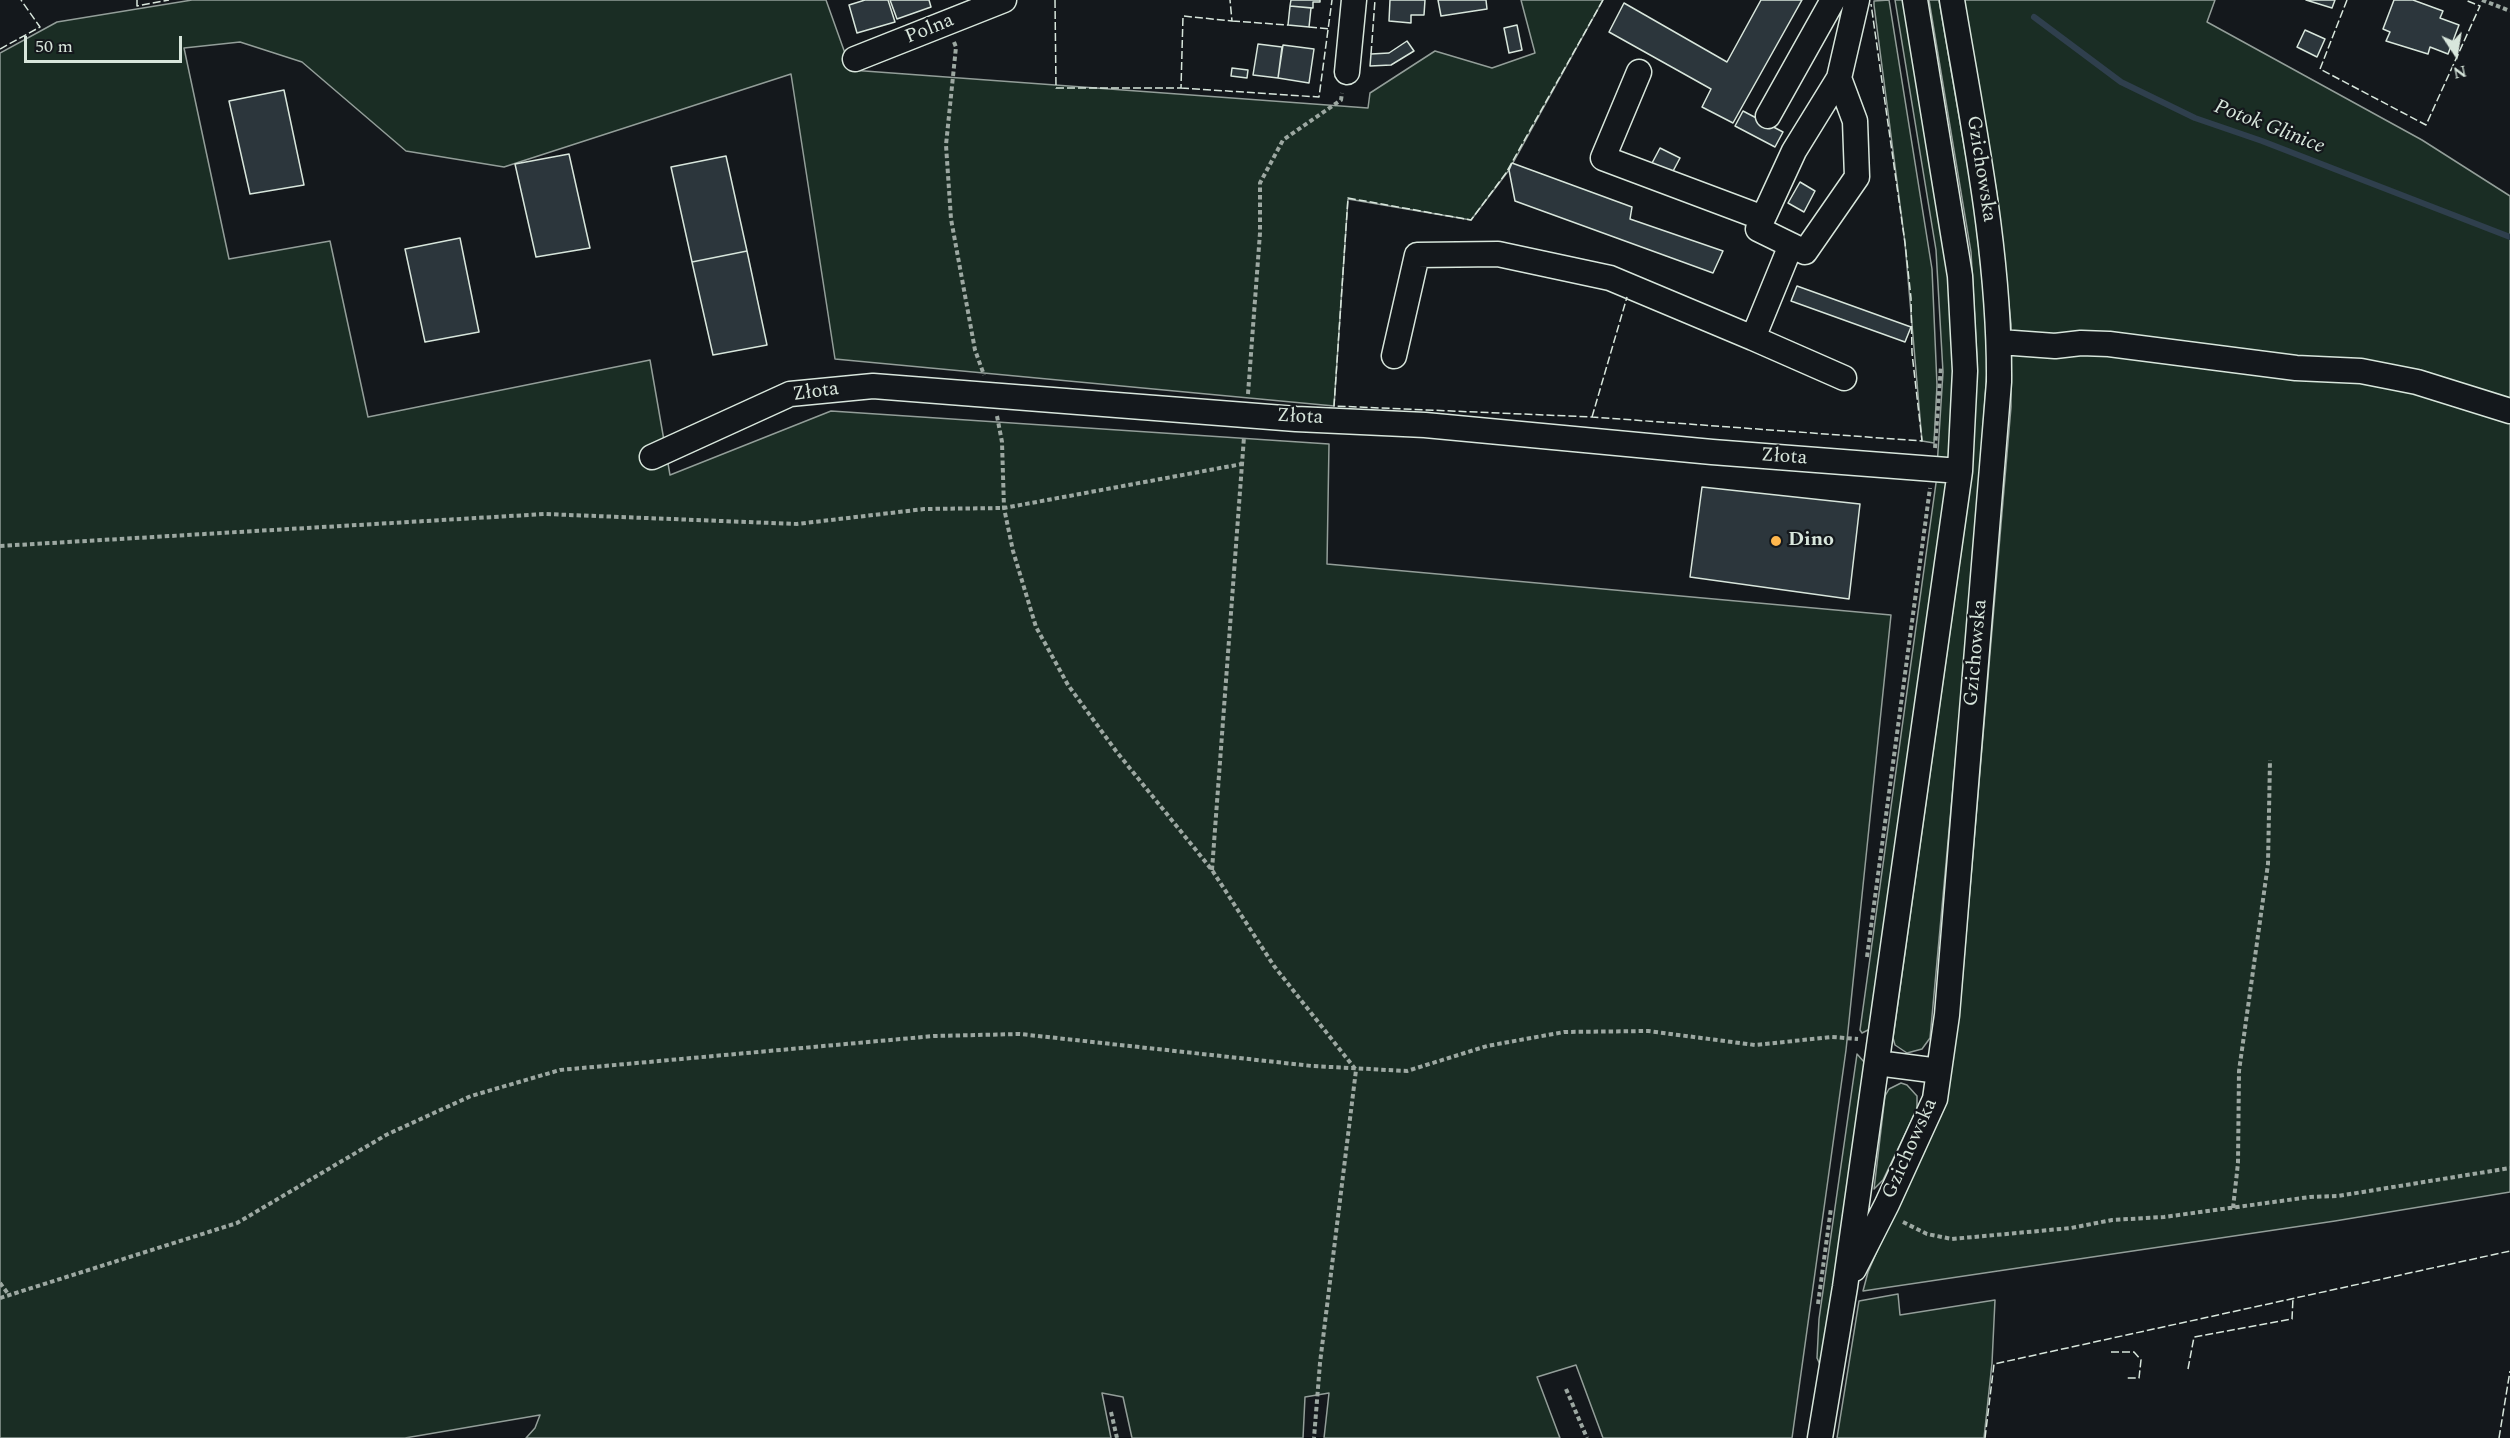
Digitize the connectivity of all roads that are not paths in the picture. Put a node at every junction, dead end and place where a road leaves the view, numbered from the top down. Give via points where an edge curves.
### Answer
1 (1004, 0) edge
2 (1353, 0) edge
3 (1833, 0) edge
4 (1857, 0) edge
5 (1916, 0) edge
6 (1952, 0) edge
7 (855, 59) dead end
8 (1347, 72) road end
9 (1639, 72) dead end
10 (1839, 78) junction
11 (1768, 116) dead end
12 (1763, 218) junction
13 (1791, 245) junction
14 (1753, 338) junction
15 (2000, 342) junction
16 (1394, 356) dead end
17 (1844, 378) dead end
18 (2510, 411) edge
19 (652, 457) dead end
20 (1960, 471) junction
21 (1878, 1054) junction
22 (1939, 1071) junction
23 (1845, 1287) junction
24 (1820, 1438) edge

1 - 7 street, Polna
2 - 8 street
3 - 11 street
4 - 10 street
5 - 20 street, Gzichowska via 1960,276 1965,370
6 - 15 street, Gzichowska via 1990,228
9 - 12 street via 1603,159
10 - 12 street via 1794,150
10 - 13 street via 1855,121 1857,177 1805,252
12 - 13 street via 1758,229
13 - 14 street
14 - 16 street via 1610,278 1498,254 1417,255
14 - 17 street
15 - 18 street via 2109,344 2296,368 2361,371 2416,382
15 - 22 street, Gzichowska via 1947,1015
19 - 20 street, Złota via 790,394 873,386 1246,415 1425,424
20 - 21 street, Gzichowska
21 - 22 street
21 - 23 street, Gzichowska
22 - 23 street, Gzichowska via 1935,1099
23 - 24 street, Gzichowska

